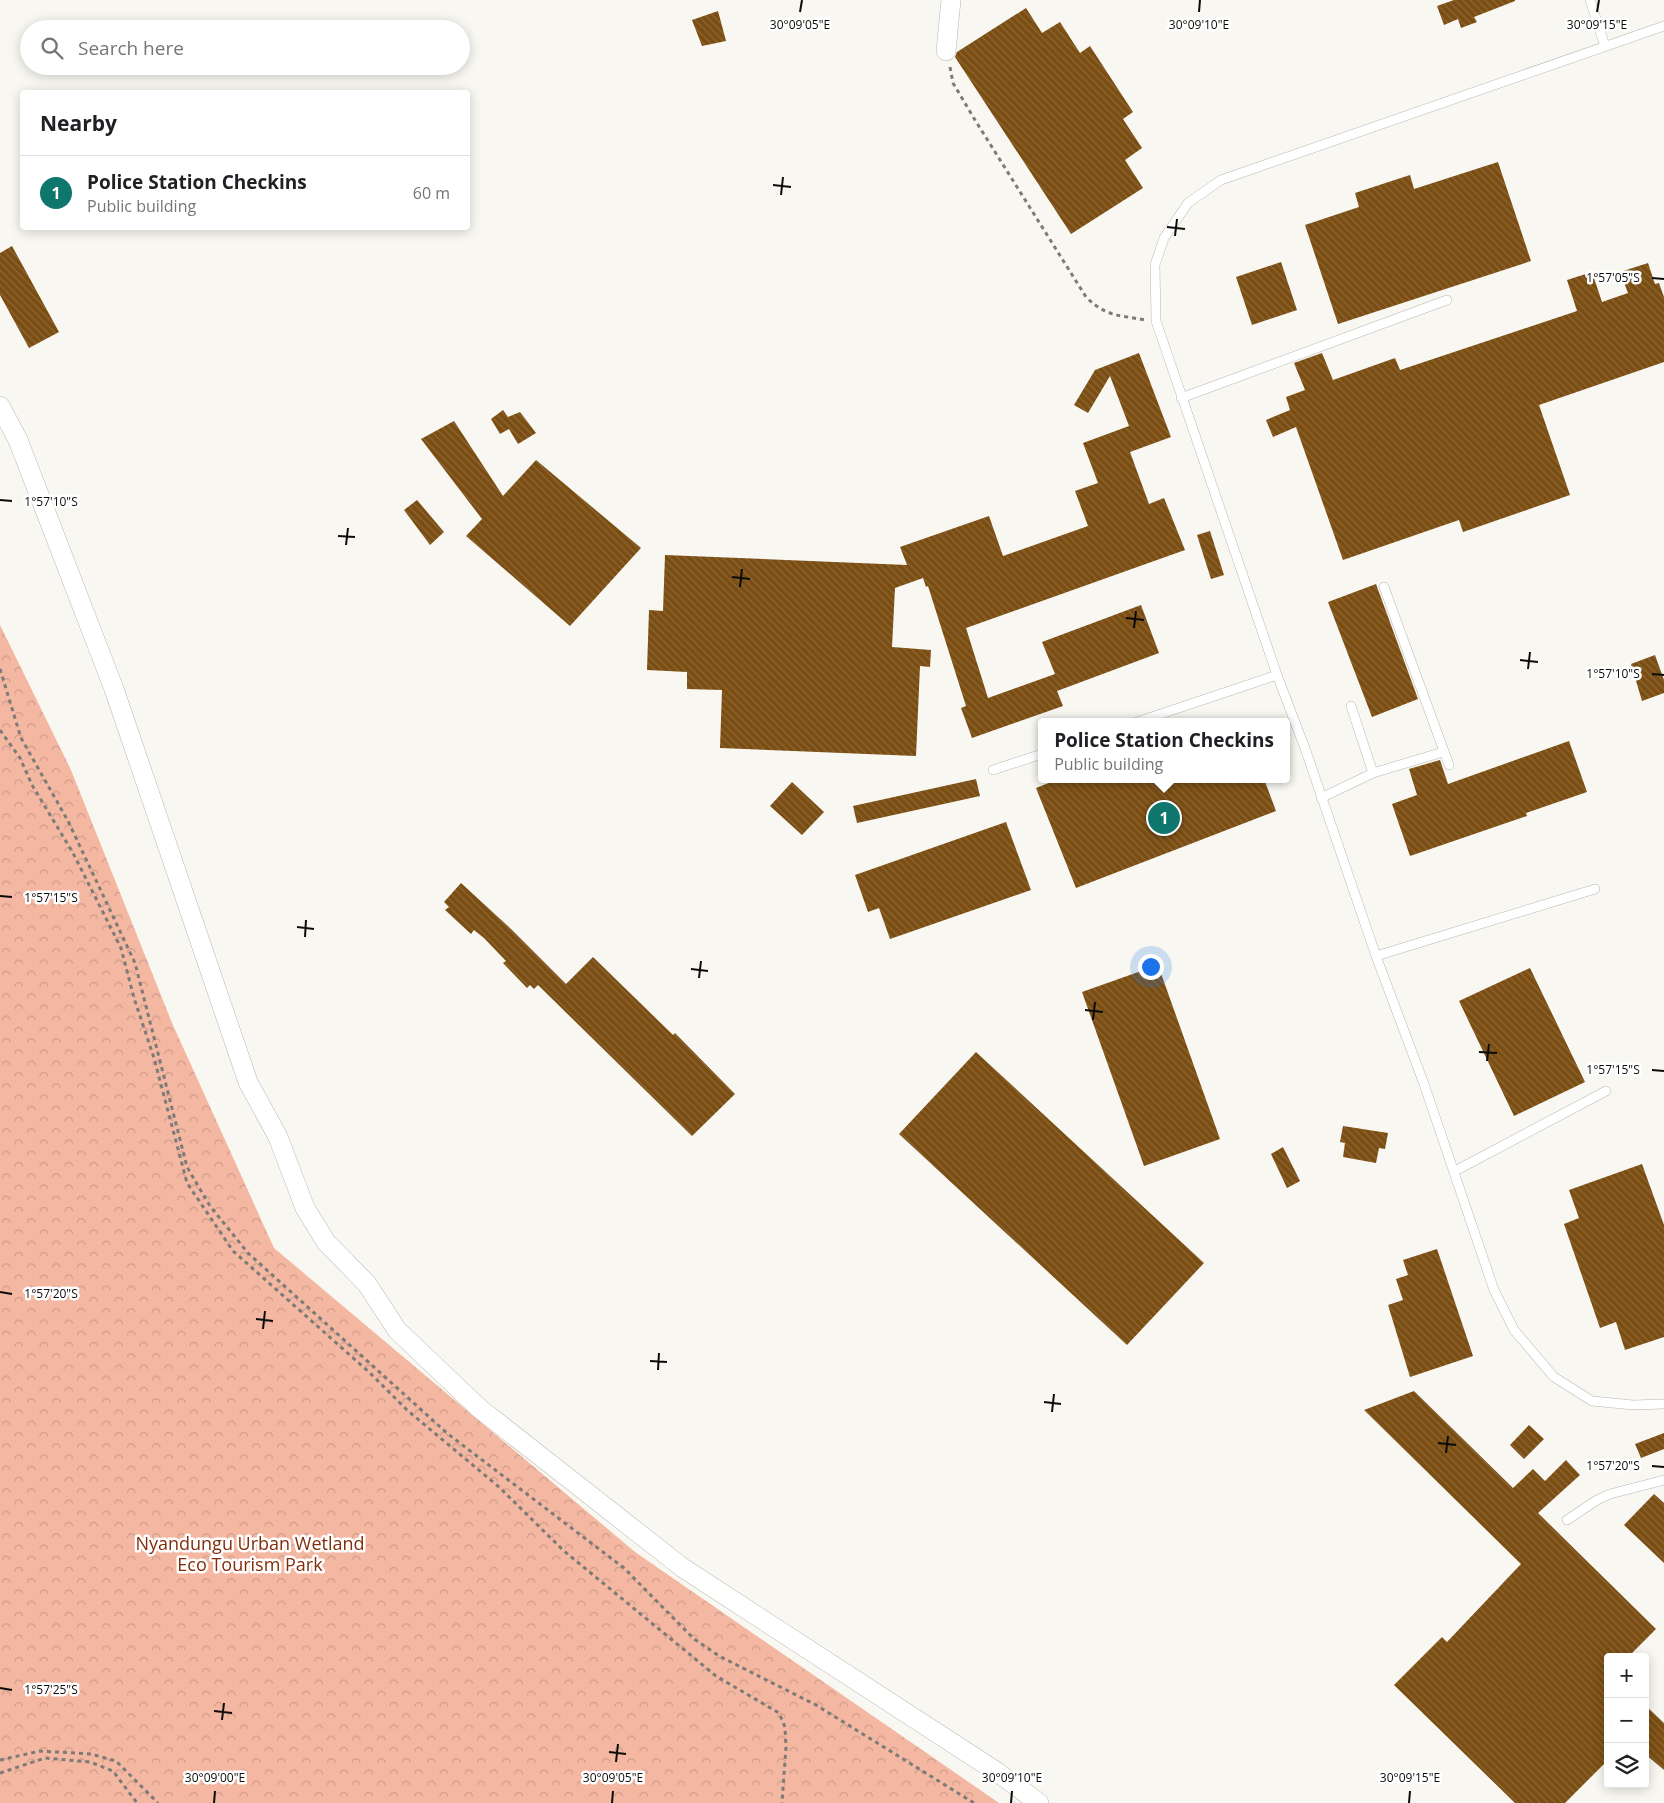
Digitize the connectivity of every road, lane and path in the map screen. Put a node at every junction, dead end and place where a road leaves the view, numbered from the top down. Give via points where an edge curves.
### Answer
1 (951, 0) edge
2 (1590, 0) edge
3 (1664, 26) edge
4 (1654, 30) junction
5 (1664, 30) edge
6 (1605, 46) junction
7 (946, 52) joint
8 (1447, 300) dead end
9 (1156, 321) junction
10 (1181, 398) junction
11 (0, 406) edge
12 (1384, 587) dead end
13 (1277, 675) junction
14 (1351, 706) dead end
15 (1149, 718) edge
16 (1442, 752) junction
17 (1038, 755) edge
18 (1449, 765) dead end
19 (993, 770) dead end
20 (1374, 773) junction
21 (1321, 798) junction
22 (1595, 889) dead end
23 (1376, 956) junction
24 (1606, 1091) dead end
25 (1455, 1171) junction
26 (1664, 1404) edge
27 (1664, 1480) edge
28 (1567, 1520) dead end
29 (0, 1760) edge
30 (0, 1774) edge
31 (137, 1803) edge
32 (158, 1803) edge
33 (1040, 1803) edge

1 - 7 street
2 - 6 lane
3 - 4 lane
4 - 5 lane
4 - 6 lane
6 - 9 lane via 1221,180 1188,203 1164,238 1155,265
7 - 9 path via 953,83 1086,298 1110,314
8 - 10 lane
9 - 10 lane
10 - 13 lane
11 - 33 street via 18,440 114,689 248,1082 278,1137 305,1208 326,1242 366,1284 397,1330 479,1408 596,1501 683,1568
12 - 16 lane
13 - 15 lane
13 - 21 lane
14 - 20 lane
16 - 18 lane
16 - 20 lane
17 - 19 lane
20 - 21 lane
21 - 23 lane
22 - 23 lane
23 - 25 lane
24 - 25 lane
25 - 26 lane via 1494,1290 1514,1330 1554,1377 1592,1401
27 - 28 lane via 1610,1494
29 - 32 path via 40,1751 91,1754 116,1761
30 - 31 path via 45,1758 90,1762 113,1771

